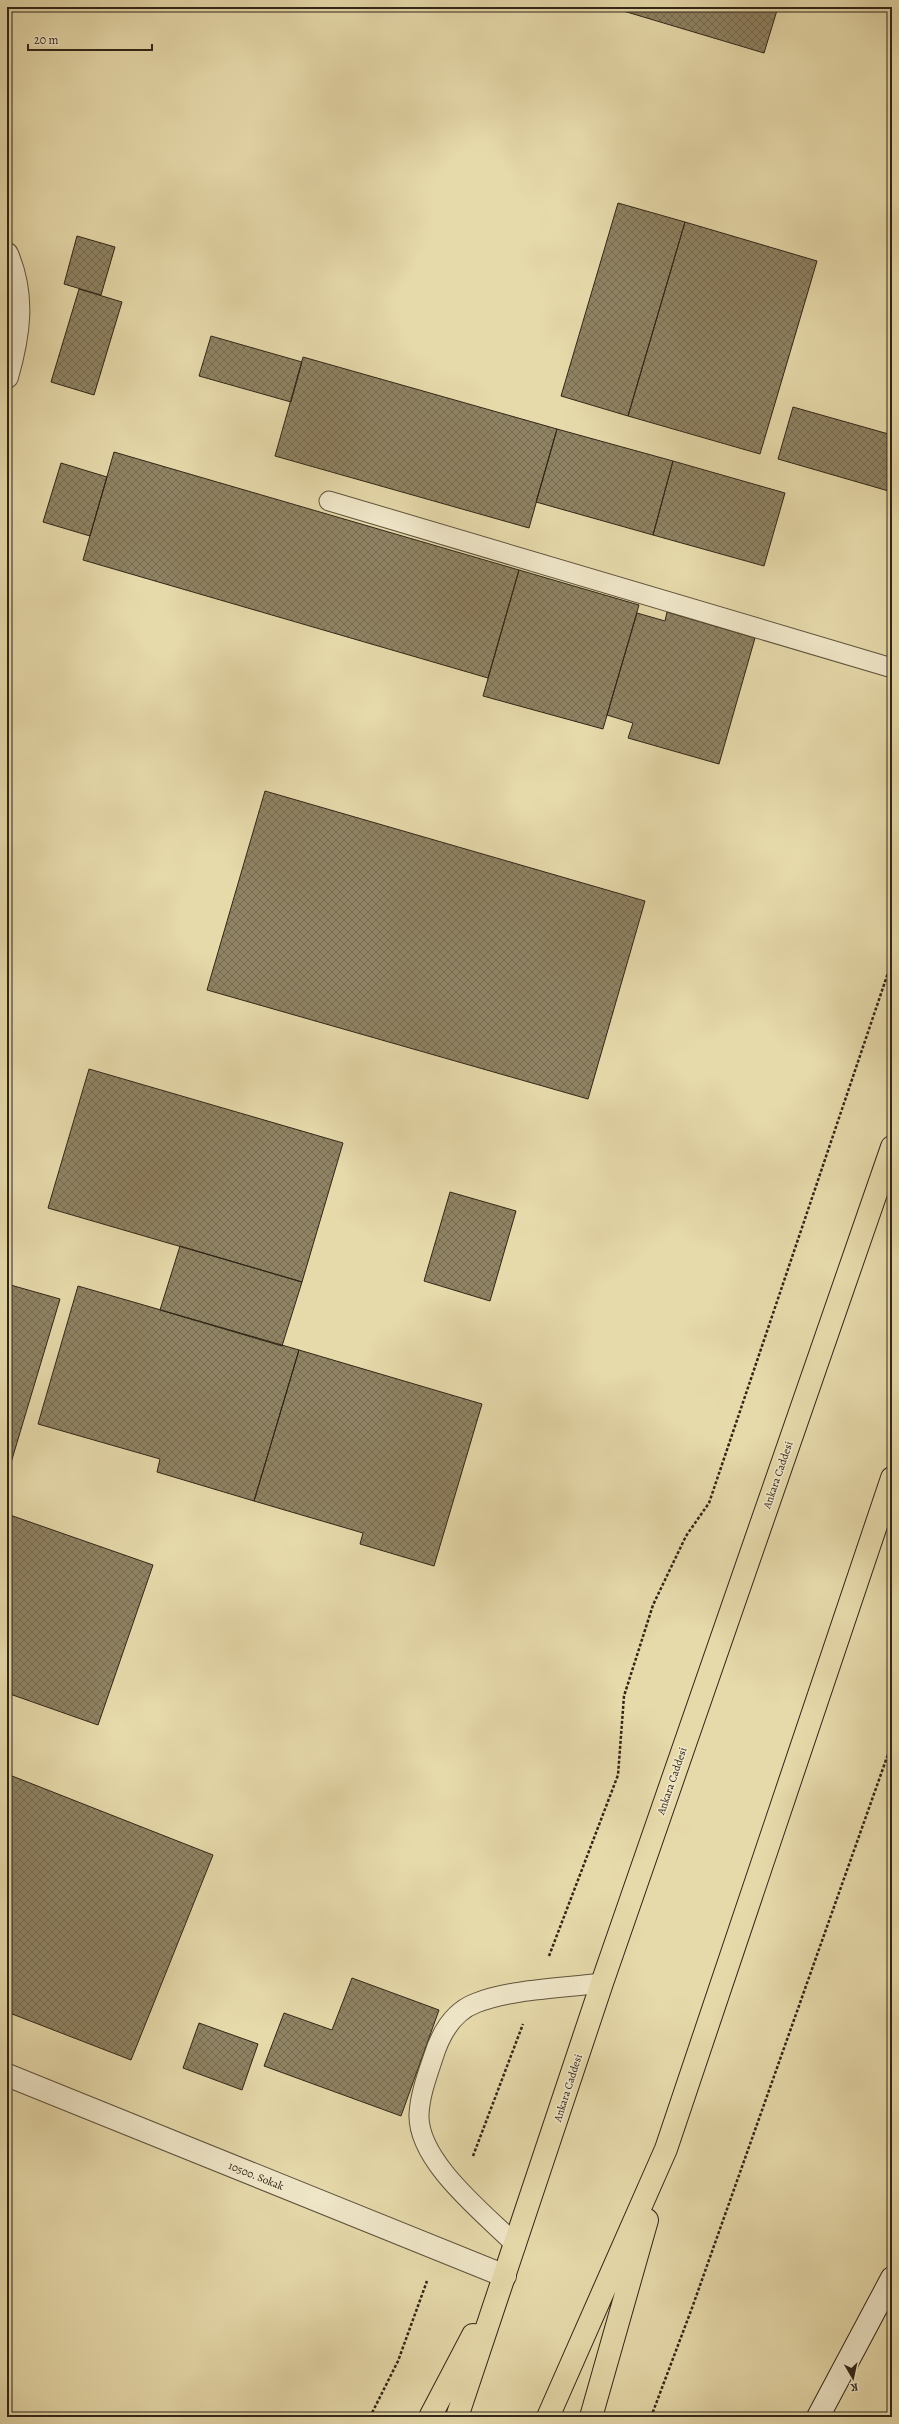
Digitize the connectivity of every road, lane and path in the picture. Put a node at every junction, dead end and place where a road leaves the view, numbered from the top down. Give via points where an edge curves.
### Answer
1 (7, 254) edge
2 (7, 378) edge
3 (329, 501) dead end
4 (892, 668) edge
5 (892, 961) edge
6 (892, 1147) edge
7 (892, 1478) edge
8 (892, 1743) edge
9 (602, 1983) junction
10 (535, 1992) junction
11 (7, 2075) edge
12 (666, 2149) junction
13 (461, 2189) junction
14 (516, 2245) junction
15 (438, 2249) junction
16 (505, 2276) junction
17 (892, 2278) edge
18 (370, 2417) edge
19 (430, 2417) edge
20 (457, 2417) edge
21 (548, 2417) edge
22 (591, 2417) edge
23 (651, 2417) edge
24 (818, 2417) edge

1 - 2 street via 16,274 19,314 15,348
3 - 4 lane
5 - 10 path via 709,1503 686,1536 653,1606 624,1696 618,1775
6 - 9 highway, Ankara Caddesi
7 - 12 highway
8 - 23 path
9 - 10 lane
9 - 14 highway, Ankara Caddesi
10 - 13 path
10 - 13 lane via 475,2003 455,2017 440,2037 420,2098 421,2134 429,2153 442,2171
11 - 15 street, 10500. Sokak
12 - 21 highway
12 - 22 highway
13 - 14 lane
14 - 16 highway, Ankara Caddesi
15 - 16 street, 10500. Sokak
15 - 18 path via 398,2361
16 - 19 highway
16 - 20 highway, Ankara Caddesi
17 - 24 street

